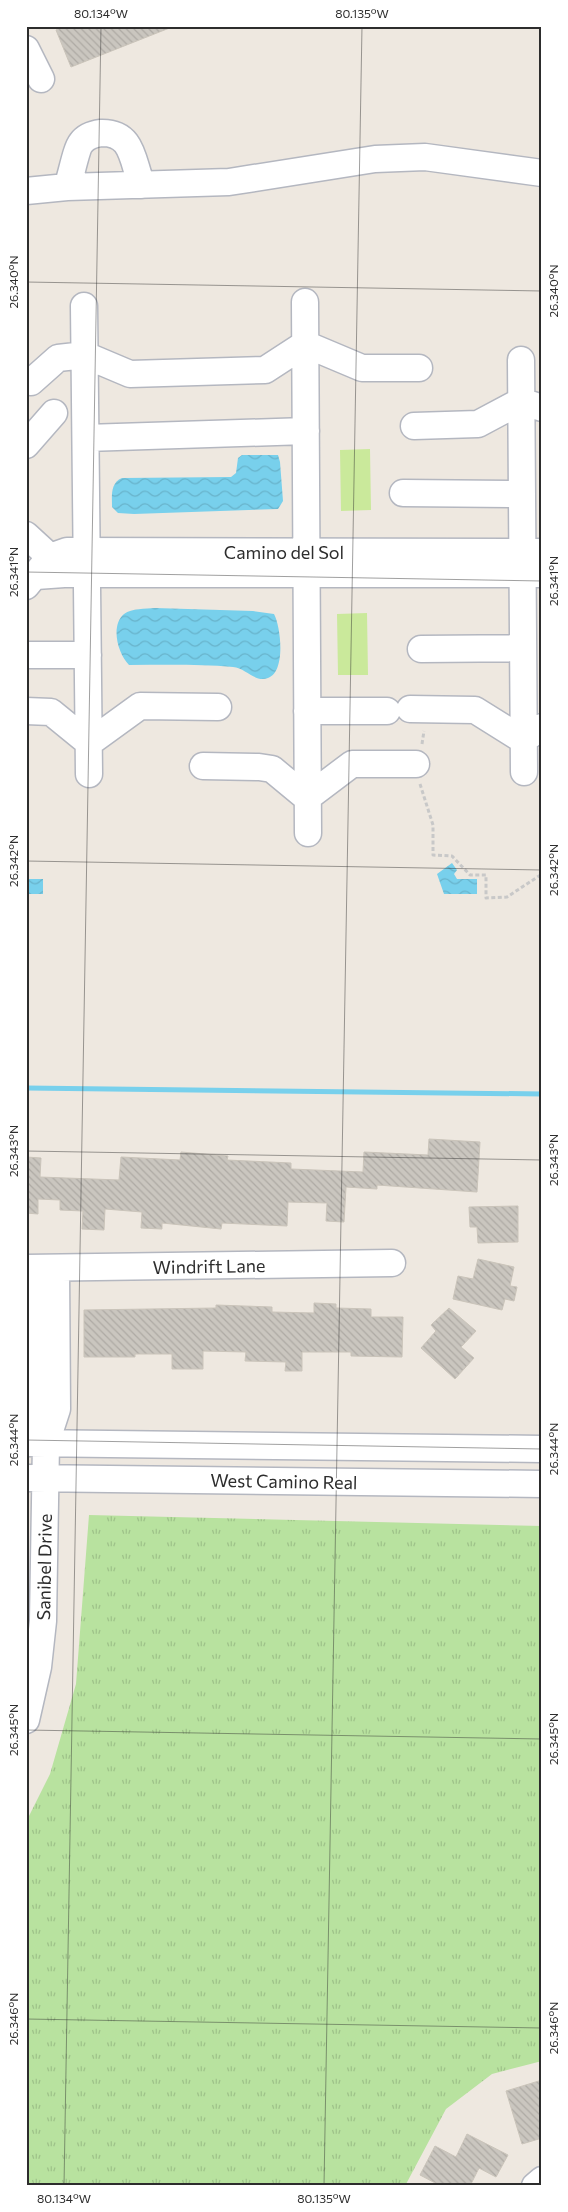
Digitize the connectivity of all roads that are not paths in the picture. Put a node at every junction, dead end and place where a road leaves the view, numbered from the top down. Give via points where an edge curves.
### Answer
1 (26, 49) edge
2 (41, 79) dead end
3 (542, 173) edge
4 (142, 185) junction
5 (67, 187) junction
6 (26, 191) edge
7 (305, 302) dead end
8 (84, 306) dead end
9 (305, 344) junction
10 (85, 355) junction
11 (521, 360) dead end
12 (418, 368) dead end
13 (32, 382) dead end
14 (532, 404) edge
15 (54, 413) dead end
16 (414, 426) dead end
17 (306, 431) junction
18 (86, 438) junction
19 (26, 444) edge
20 (403, 493) dead end
21 (522, 494) junction
22 (26, 535) edge
23 (88, 562) junction
24 (306, 563) junction
25 (532, 563) edge
26 (37, 573) edge
27 (523, 648) junction
28 (421, 649) dead end
29 (26, 655) edge
30 (88, 655) junction
31 (218, 707) dead end
32 (26, 711) edge
33 (307, 711) junction
34 (533, 734) edge
35 (89, 743) junction
36 (416, 764) road end
37 (203, 766) dead end
38 (524, 772) dead end
39 (89, 774) dead end
40 (308, 798) junction
41 (308, 833) dead end
42 (392, 1263) dead end
43 (40, 1269) edge
44 (36, 1443) edge
45 (542, 1448) edge
46 (36, 1478) edge
47 (542, 1484) edge
48 (26, 1720) edge
49 (542, 2180) edge
50 (535, 2186) edge

1 - 2 street
3 - 4 street via 425,157 375,159 229,182
4 - 5 street
4 - 5 street via 124,139 109,133 92,134 80,143
5 - 6 street
7 - 9 street
8 - 10 street
9 - 10 street via 265,370 130,374
9 - 12 street via 362,368
9 - 17 street
10 - 13 street via 58,358
10 - 18 street
11 - 14 street
14 - 16 street via 478,424
14 - 21 street
15 - 19 street
17 - 18 street
17 - 24 street
18 - 23 street
20 - 21 street
21 - 25 street
22 - 26 street
23 - 24 street, Camino del Sol
23 - 26 street, Camino del Sol
23 - 30 street
24 - 25 street, Camino del Sol
24 - 33 street
25 - 27 street
27 - 28 street
27 - 34 street
29 - 30 street
30 - 35 street
31 - 35 street via 140,706
32 - 35 street via 51,712
33 - 34 street via 475,710
33 - 40 street
34 - 38 street
35 - 39 street
36 - 40 street via 352,764
37 - 40 street via 272,769
40 - 41 street
42 - 43 street, Windrift Lane
43 - 44 street, Sanibel Drive
44 - 45 street, West Camino Real
44 - 46 street, Sanibel Drive
46 - 47 street, West Camino Real
46 - 48 street, Sanibel Drive via 43,1621 38,1667
49 - 50 street

